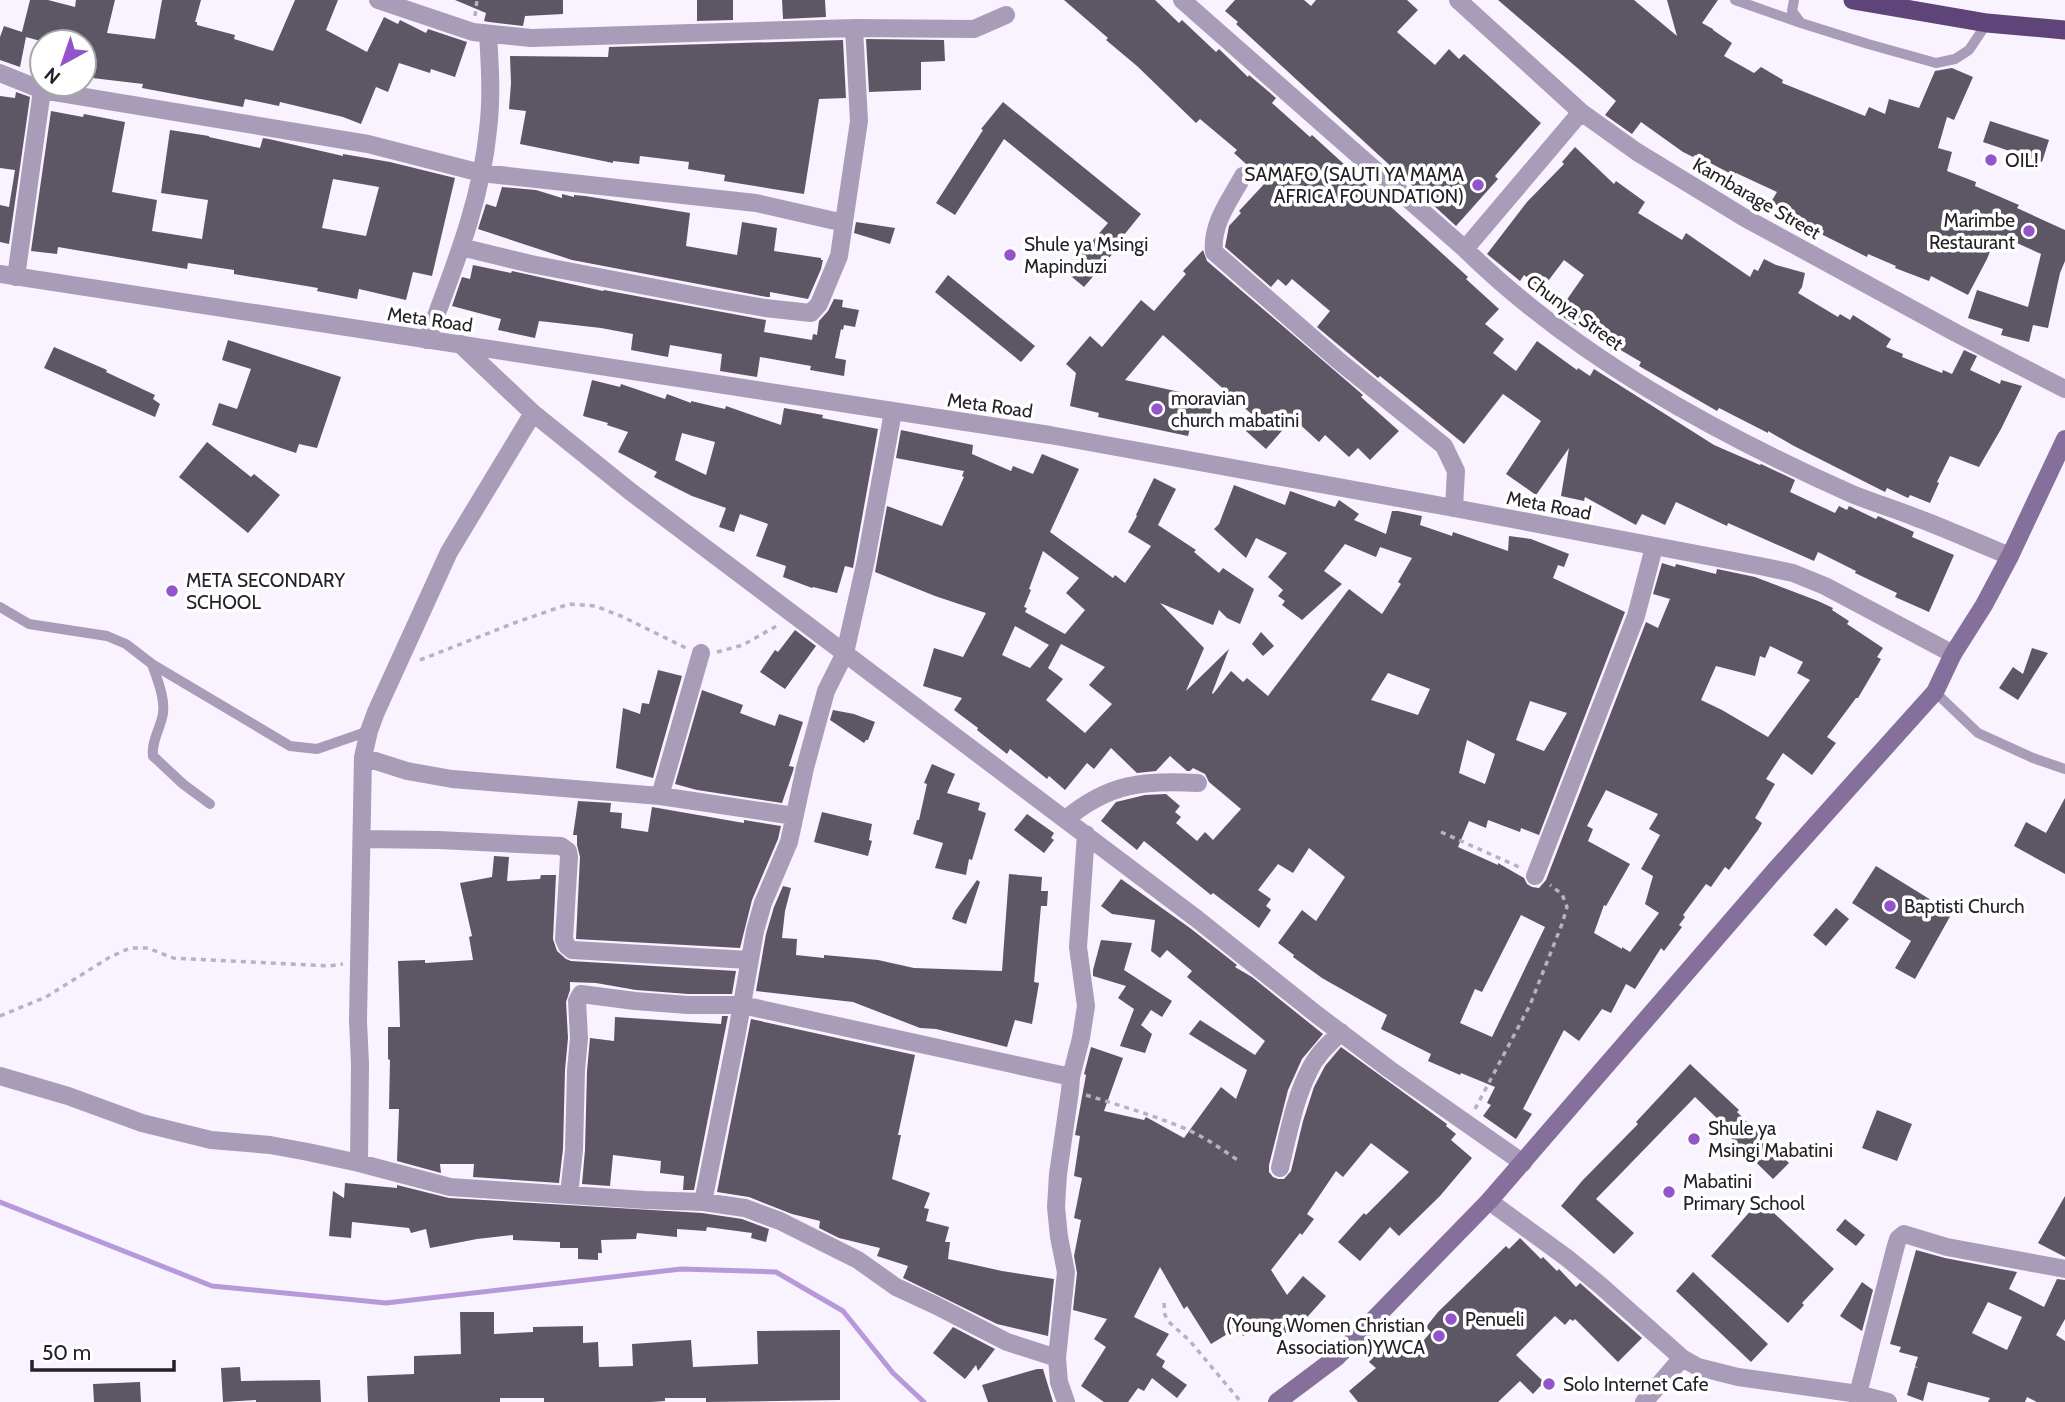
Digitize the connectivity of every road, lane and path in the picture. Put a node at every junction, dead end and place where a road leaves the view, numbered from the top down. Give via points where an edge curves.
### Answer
1 (378, 0) edge
2 (1182, 0) edge
3 (1458, 0) edge
4 (1735, 0) edge
5 (1794, 0) edge
6 (1853, 0) edge
7 (1006, 15) dead end
8 (1801, 23) junction
9 (1987, 23) junction
10 (854, 28) junction
11 (2065, 30) edge
12 (488, 34) junction
13 (0, 73) edge
14 (28, 84) edge
15 (41, 98) edge
16 (90, 98) edge
17 (1581, 112) junction
18 (481, 173) junction
19 (1243, 176) dead end
20 (844, 223) junction
21 (461, 247) junction
22 (1465, 249) junction
23 (8, 275) edge
24 (427, 340) junction
25 (460, 344) junction
26 (2065, 389) edge
27 (893, 412) junction
28 (533, 413) junction
29 (2065, 439) edge
30 (2060, 464) edge
31 (1454, 508) junction
32 (1654, 547) junction
33 (2010, 556) junction
34 (0, 607) edge
35 (794, 614) junction
36 (701, 653) junction
37 (845, 653) junction
38 (1953, 654) junction
39 (152, 664) junction
40 (397, 664) junction
41 (1935, 692) junction
42 (369, 731) junction
43 (363, 757) junction
44 (2065, 769) edge
45 (1198, 783) dead end
46 (660, 796) junction
47 (210, 804) dead end
48 (794, 816) junction
49 (1066, 819) junction
50 (1441, 832) dead end
51 (1086, 834) junction
52 (363, 839) junction
53 (1535, 876) junction
54 (749, 960) junction
55 (359, 961) junction
56 (742, 1005) junction
57 (0, 1016) edge
58 (1341, 1032) junction
59 (0, 1076) edge
60 (1071, 1084) junction
61 (1468, 1123) junction
62 (1239, 1161) dead end
63 (359, 1163) junction
64 (1523, 1163) junction
65 (1280, 1168) dead end
66 (569, 1194) junction
67 (1489, 1201) junction
68 (703, 1202) junction
69 (2065, 1269) edge
70 (1164, 1303) dead end
71 (1057, 1358) junction
72 (1682, 1358) junction
73 (1858, 1394) junction
74 (1066, 1402) edge
75 (1241, 1402) edge
76 (1277, 1402) edge
77 (1644, 1402) edge
78 (1888, 1402) edge

1 - 12 street
2 - 22 street, Chunya Street
3 - 17 street, Kambarage Street
4 - 8 lane
5 - 8 lane via 1792,11
6 - 9 highway
7 - 10 street via 974,29
8 - 9 lane via 1936,63 1969,50
9 - 11 highway
10 - 12 street via 531,38
10 - 20 street via 859,121
12 - 18 street via 488,131
13 - 14 street
15 - 23 street
16 - 18 street via 368,144
17 - 22 street
17 - 26 street, Kambarage Street via 1745,218
18 - 20 street via 755,203
18 - 21 street
19 - 31 street via 1212,237 1214,252 1444,446 1456,471
20 - 21 street via 839,256 811,313 531,264
21 - 24 street
22 - 33 street, Chunya Street via 1565,334 1684,409 1854,495
23 - 24 street, Meta Road
24 - 25 street, Meta Road
25 - 27 street, Meta Road
25 - 28 street
27 - 31 street, Meta Road via 1049,435
27 - 37 street
28 - 35 street
28 - 40 street via 449,552
29 - 30 main road
30 - 33 main road
31 - 32 street, Meta Road
32 - 38 street, Meta Road via 1793,573
32 - 53 street via 1636,616
33 - 38 main road
34 - 39 lane via 29,624 107,636
35 - 36 path via 743,645
35 - 37 street
36 - 40 path via 621,616 594,606 569,604 422,660
36 - 46 street
37 - 48 street via 826,691
37 - 49 street
38 - 41 main road
39 - 42 lane via 290,746 317,750
39 - 47 lane via 163,712 153,756
40 - 42 street
41 - 44 lane via 1978,733
41 - 64 main road
42 - 43 street
43 - 46 street via 452,779
43 - 52 street
45 - 49 street via 1139,783 1104,793
46 - 48 street
48 - 54 street via 785,853 763,903
49 - 51 street
50 - 53 path
51 - 58 street
51 - 60 street via 1078,947 1086,1006
52 - 54 street via 561,846 569,857 564,939 572,950
52 - 55 street
53 - 61 path via 1562,894 1567,907 1530,1005
54 - 56 street
55 - 57 path via 328,966 249,963 173,958 148,948 130,948 46,997
55 - 63 street
56 - 60 street
56 - 66 street via 579,996
56 - 68 street
58 - 61 street
58 - 65 street via 1309,1070
59 - 63 street via 142,1123
60 - 62 path via 1183,1127
60 - 71 street via 1056,1207 1066,1272
61 - 64 street
63 - 66 street via 450,1187
64 - 67 main road
66 - 68 street
67 - 72 street via 1600,1285
67 - 76 main road via 1337,1357
68 - 71 street via 745,1208 780,1221 858,1260 896,1287 1007,1342
69 - 73 street via 1947,1247 1904,1234 1895,1249
70 - 75 path via 1170,1323
71 - 74 street
72 - 73 street via 1738,1377
72 - 77 street
73 - 78 street

